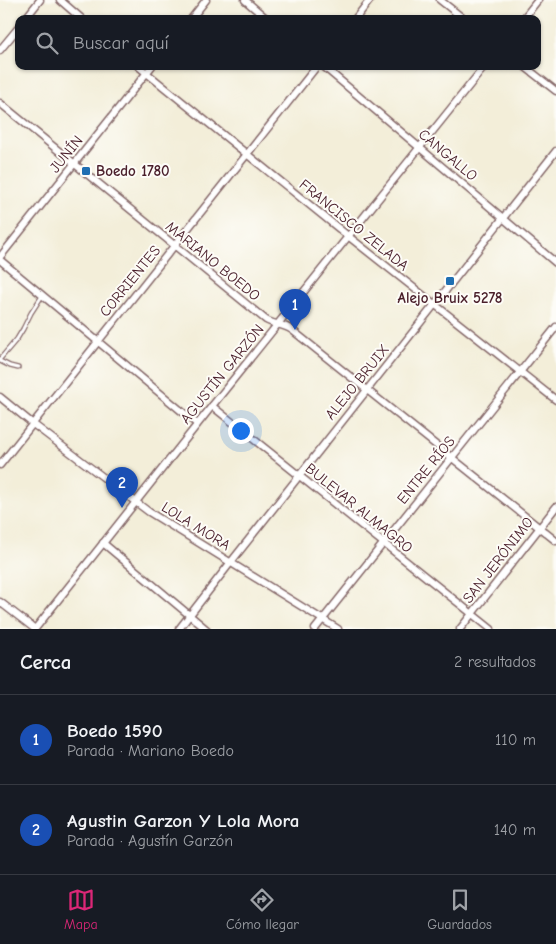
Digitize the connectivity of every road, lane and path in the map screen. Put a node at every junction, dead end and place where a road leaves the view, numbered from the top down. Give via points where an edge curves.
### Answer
1 (40, 0) edge
2 (60, 0) edge
3 (206, 0) edge
4 (244, 0) edge
5 (370, 0) edge
6 (440, 0) edge
7 (538, 0) edge
8 (28, 15) edge
9 (77, 15) edge
10 (194, 15) edge
11 (262, 15) edge
12 (358, 15) edge
13 (459, 15) edge
14 (526, 15) edge
15 (15, 32) edge
16 (0, 50) edge
17 (143, 70) edge
18 (149, 70) edge
19 (314, 70) edge
20 (328, 70) edge
21 (482, 70) edge
22 (529, 70) edge
23 (147, 73) junction
24 (556, 91) edge
25 (0, 102) edge
26 (420, 148) junction
27 (556, 151) edge
28 (247, 154) junction
29 (74, 164) junction
30 (503, 219) junction
31 (348, 236) junction
32 (175, 246) junction
33 (0, 259) edge
34 (556, 263) edge
35 (43, 296) junction
36 (435, 305) junction
37 (278, 324) junction
38 (556, 327) edge
39 (98, 342) junction
40 (0, 360) edge
41 (18, 368) dead end
42 (520, 372) junction
43 (367, 390) junction
44 (0, 397) edge
45 (556, 400) edge
46 (212, 406) junction
47 (33, 424) junction
48 (197, 424) junction
49 (452, 458) junction
50 (0, 465) edge
51 (299, 475) junction
52 (135, 502) junction
53 (556, 508) edge
54 (539, 528) junction
55 (556, 542) edge
56 (103, 543) junction
57 (384, 543) junction
58 (231, 562) junction
59 (0, 602) edge
60 (472, 614) junction
61 (190, 615) junction
62 (322, 620) junction
63 (35, 629) edge
64 (179, 629) edge
65 (206, 629) edge
66 (315, 629) edge
67 (338, 629) edge
68 (460, 629) edge
69 (491, 629) edge

1 - 8 street
2 - 9 street
3 - 10 street
4 - 11 street
5 - 12 street
6 - 13 street
7 - 14 street
15 - 16 street
17 - 23 street, FRANCISCO ZELADA
18 - 23 street, JUNÍN
19 - 28 street, CORRIENTES
20 - 26 street, CANGALLO
21 - 26 street, AGUSTÍN GARZÓN
22 - 24 street
23 - 28 street, FRANCISCO ZELADA
23 - 29 street, JUNÍN
25 - 29 street, MARIANO BOEDO
26 - 30 street, CANGALLO
26 - 31 street, AGUSTÍN GARZÓN
27 - 30 street, ALEJO BRUIX
28 - 31 street, FRANCISCO ZELADA
28 - 32 street, CORRIENTES
29 - 32 street, MARIANO BOEDO
29 - 33 street, JUNÍN
30 - 34 street, CANGALLO
30 - 36 street, ALEJO BRUIX
31 - 36 street, FRANCISCO ZELADA
31 - 37 street, AGUSTÍN GARZÓN
32 - 37 street, MARIANO BOEDO via 266,320
32 - 39 street, CORRIENTES
33 - 35 street
35 - 39 street
35 - 40 lane
36 - 42 street, FRANCISCO ZELADA
36 - 43 street, ALEJO BRUIX
37 - 43 street, MARIANO BOEDO via 292,330
37 - 46 street, AGUSTÍN GARZÓN
38 - 42 street, ENTRE RÍOS
39 - 47 street, CORRIENTES
39 - 48 street
40 - 41 lane
42 - 45 street, FRANCISCO ZELADA
42 - 49 street, ENTRE RÍOS
43 - 49 street, MARIANO BOEDO
43 - 51 street, ALEJO BRUIX
44 - 47 street, LOLA MORA
46 - 48 street, AGUSTÍN GARZÓN
46 - 51 street, BULEVAR ALMAGRO
47 - 50 street, CORRIENTES
47 - 52 street, LOLA MORA
48 - 52 street, AGUSTÍN GARZÓN
49 - 54 street, MARIANO BOEDO
49 - 57 street, ENTRE RÍOS
51 - 57 street, BULEVAR ALMAGRO
51 - 58 street, ALEJO BRUIX
52 - 56 street, AGUSTÍN GARZÓN
52 - 58 street, LOLA MORA
53 - 54 street, SAN JERÓNIMO
54 - 55 street, MARIANO BOEDO
54 - 60 street, SAN JERÓNIMO
56 - 61 street
56 - 63 street, AGUSTÍN GARZÓN
57 - 60 street, BULEVAR ALMAGRO
57 - 62 street, ENTRE RÍOS
58 - 61 street, ALEJO BRUIX
58 - 62 street, LOLA MORA
59 - 63 street
60 - 68 street, SAN JERÓNIMO
60 - 69 street, BULEVAR ALMAGRO
61 - 64 street, ALEJO BRUIX
61 - 65 street
62 - 66 street, ENTRE RÍOS
62 - 67 street, LOLA MORA

